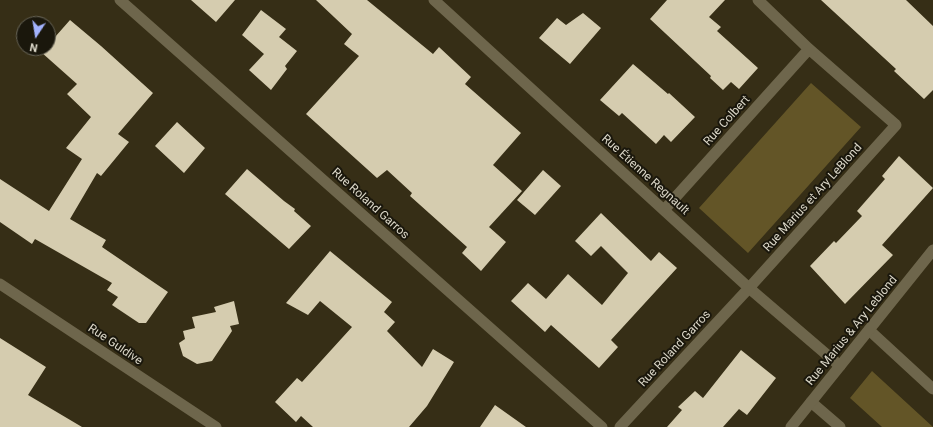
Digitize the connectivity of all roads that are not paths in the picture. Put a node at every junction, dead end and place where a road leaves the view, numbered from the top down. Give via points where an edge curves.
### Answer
1 (120, 0) edge
2 (434, 0) edge
3 (758, 0) edge
4 (809, 49) junction
5 (664, 210) junction
6 (933, 250) edge
7 (0, 284) edge
8 (749, 288) junction
9 (869, 330) junction
10 (840, 366) junction
11 (933, 389) edge
12 (811, 402) junction
13 (216, 427) edge
14 (602, 427) edge
15 (620, 427) edge
16 (791, 427) edge
17 (840, 427) edge

1 - 14 street, Rue Roland Garros
2 - 5 street, Rue Étienne Regnault
3 - 4 street
4 - 5 street, Rue Colbert
4 - 8 street, Rue Marius et Ary LeBlond via 896,125
5 - 8 street, Rue Étienne Regnault
6 - 9 street, Rue Marius & Ary Leblond
7 - 13 street, Rue Guldive
8 - 10 street, Rue Étienne Regnault
8 - 15 street, Rue Roland Garros
9 - 10 street, Rue Marius & Ary Leblond
9 - 11 street
10 - 12 street, Rue Marius & Ary Leblond
12 - 16 street, Rue Marius & Ary Leblond
12 - 17 street

